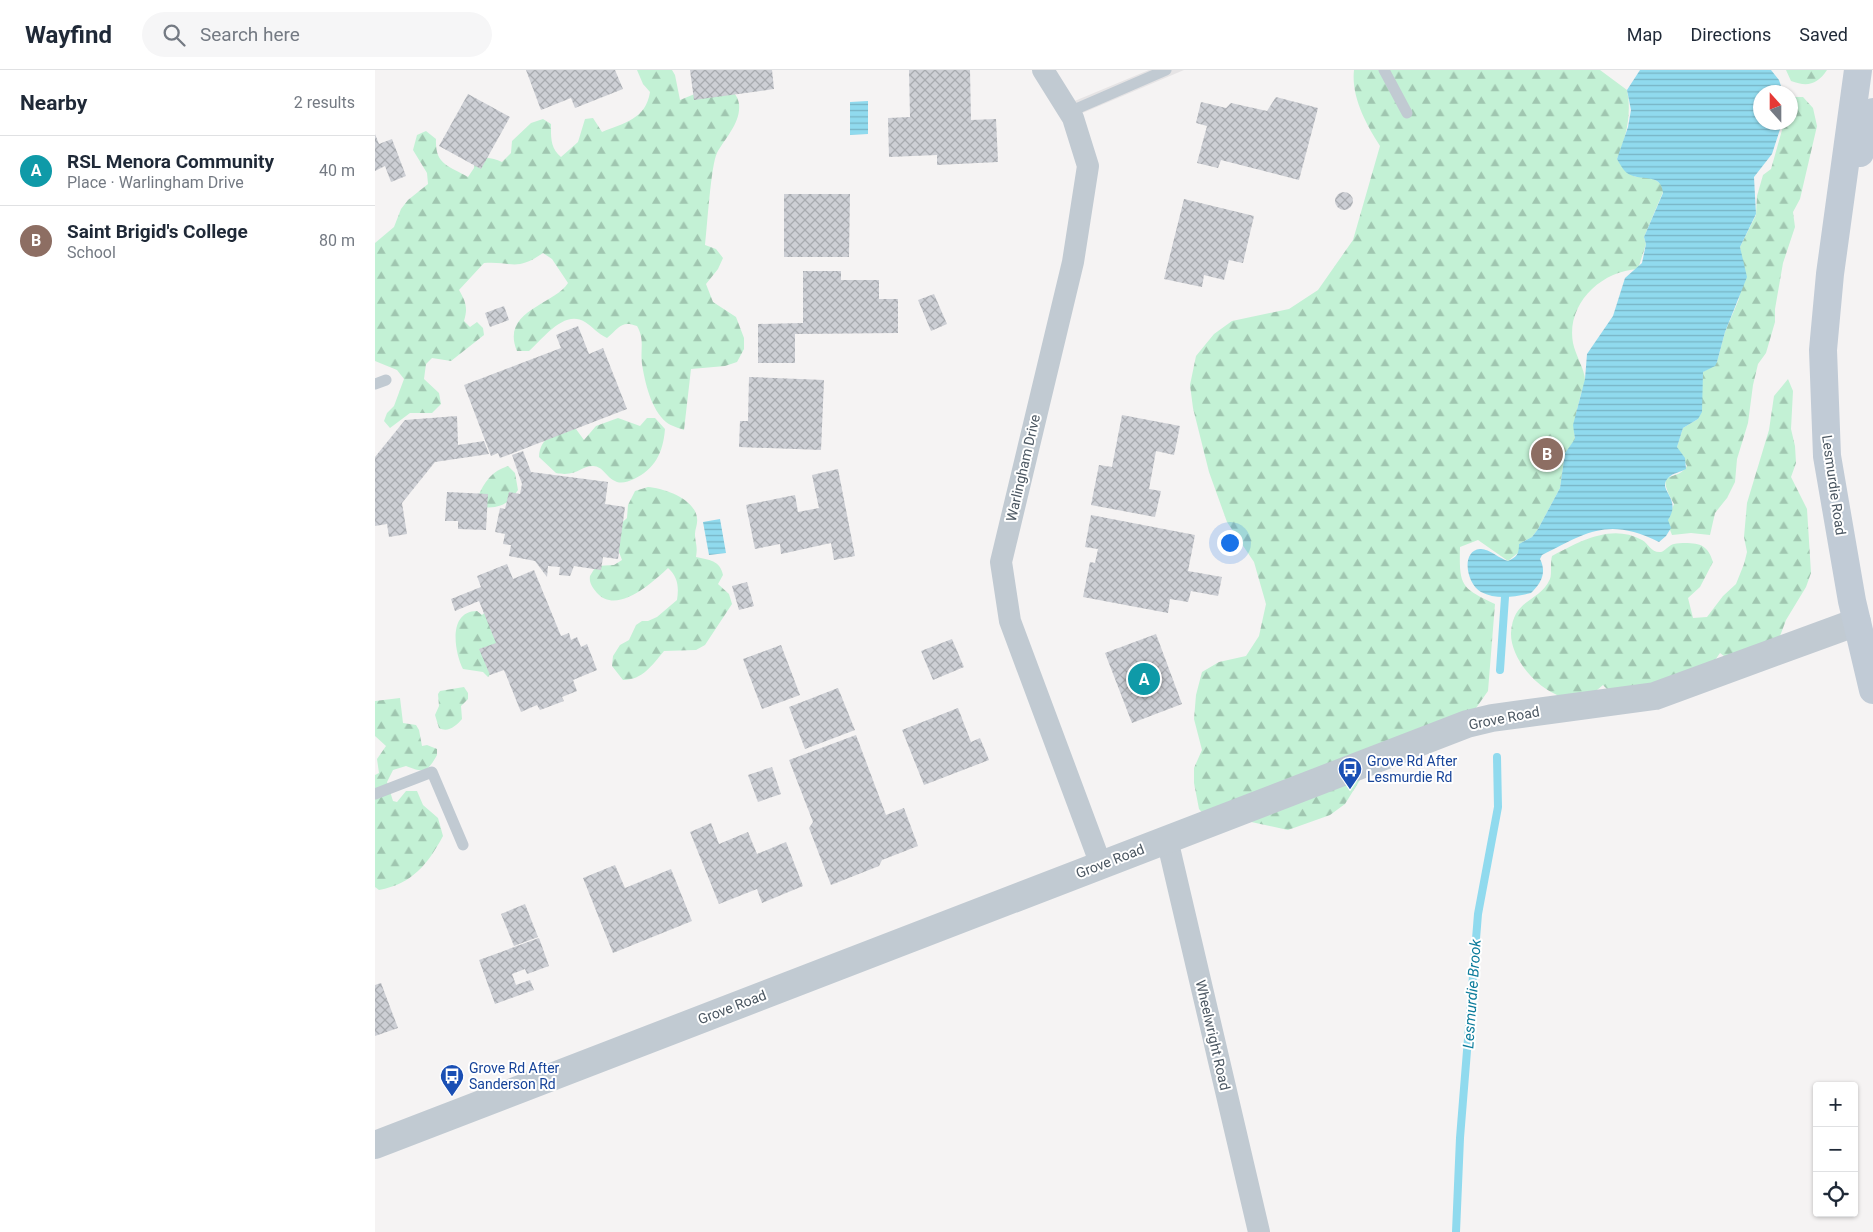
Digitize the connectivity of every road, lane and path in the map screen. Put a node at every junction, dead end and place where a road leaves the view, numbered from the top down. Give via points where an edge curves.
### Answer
1 (1043, 70) edge
2 (1166, 70) edge
3 (1384, 70) edge
4 (1858, 70) edge
5 (1069, 112) junction
6 (1873, 112) edge
7 (1407, 113) dead end
8 (1839, 218) junction
9 (386, 380) dead end
10 (375, 384) edge
11 (1857, 622) junction
12 (1873, 690) edge
13 (375, 794) edge
14 (1167, 839) junction
15 (463, 845) dead end
16 (1101, 865) junction
17 (375, 1145) edge
18 (1259, 1232) edge

1 - 5 street, Warlingham Drive
2 - 5 lane
3 - 7 lane
4 - 8 main road, Lesmurdie Road
5 - 16 street, Warlingham Drive via 1088,166 1073,262 1001,562 1010,621
6 - 8 main road, Lesmurdie Road
8 - 11 main road, Lesmurdie Road via 1823,350 1827,456
9 - 10 lane
11 - 12 main road, Lesmurdie Road
11 - 14 street, Grove Road via 1655,696 1467,724
13 - 15 lane via 433,772
14 - 16 street, Grove Road
14 - 18 street, Wheelwright Road
16 - 17 street, Grove Road

